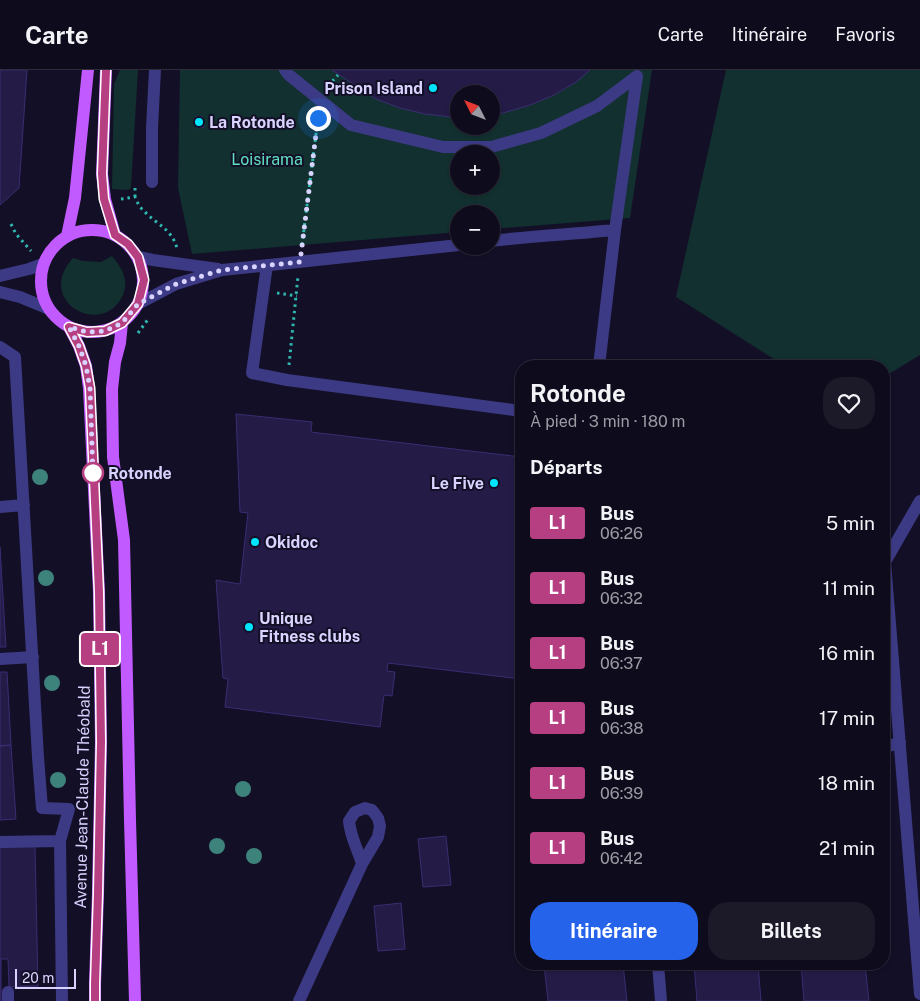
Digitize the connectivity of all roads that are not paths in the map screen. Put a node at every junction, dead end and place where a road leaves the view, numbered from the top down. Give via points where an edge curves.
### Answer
1 (88, 70) edge
2 (106, 70) edge
3 (156, 70) edge
4 (285, 70) edge
5 (152, 182) dead end
6 (615, 230) junction
7 (115, 235) junction
8 (67, 236) junction
9 (500, 240) edge
10 (450, 246) edge
11 (138, 257) junction
12 (44, 264) junction
13 (267, 265) junction
14 (222, 270) junction
15 (0, 276) edge
16 (0, 292) edge
17 (138, 304) junction
18 (49, 309) junction
19 (122, 323) junction
20 (69, 327) junction
21 (0, 347) edge
22 (600, 360) edge
23 (515, 410) edge
24 (920, 502) edge
25 (24, 505) junction
26 (0, 507) edge
27 (890, 553) edge
28 (890, 622) edge
29 (32, 658) junction
30 (0, 659) edge
31 (900, 742) junction
32 (890, 746) edge
33 (60, 841) junction
34 (0, 842) edge
35 (362, 864) dead end
36 (658, 970) edge
37 (920, 994) edge
38 (62, 1001) edge
39 (96, 1001) edge
40 (136, 1001) edge
41 (299, 1001) edge
42 (661, 1001) edge

1 - 8 main road via 75,198
2 - 7 main road via 102,174 104,199
3 - 5 street
4 - 6 street via 351,125 443,147 491,147 541,133 597,106 637,76
6 - 9 street
6 - 22 street
7 - 8 main road via 100,230 83,230
7 - 11 main road
8 - 12 main road via 53,248
10 - 13 street
11 - 14 street
11 - 17 main road via 144,280
12 - 15 street
12 - 18 main road via 41,287
13 - 14 street
13 - 23 street via 252,373
14 - 17 street via 176,284
16 - 18 street
17 - 19 main road
18 - 20 main road
19 - 20 main road via 105,331 87,332
19 - 40 main road via 112,388 113,458 124,540
20 - 39 main road, Avenue Jean-Claude Théobald via 86,366 90,388 99,592 101,742
21 - 25 street via 15,357
24 - 27 street
25 - 26 street
25 - 29 street
28 - 31 street
29 - 30 street
29 - 33 street via 42,808 70,809
31 - 32 street
31 - 37 street
33 - 34 street
33 - 38 street
35 - 41 street
36 - 42 street

